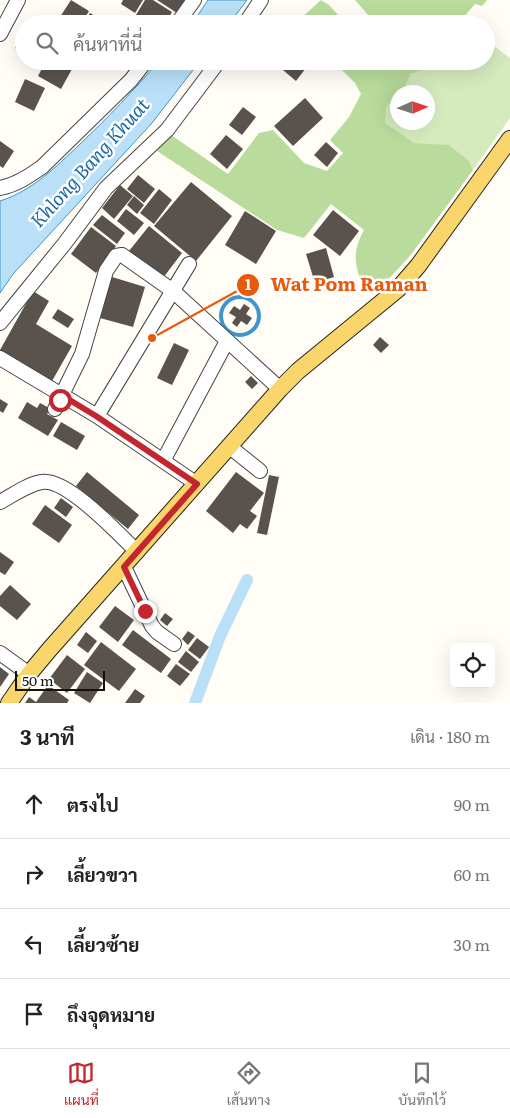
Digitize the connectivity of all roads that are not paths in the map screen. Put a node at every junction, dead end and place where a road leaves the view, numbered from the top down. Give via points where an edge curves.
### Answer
1 (18, 0) edge
2 (194, 0) edge
3 (261, 0) edge
4 (183, 15) edge
5 (251, 15) edge
6 (4, 17) edge
7 (0, 34) edge
8 (139, 70) edge
9 (212, 70) edge
10 (510, 139) edge
11 (0, 188) edge
12 (189, 264) dead end
13 (173, 291) junction
14 (0, 323) edge
15 (227, 341) junction
16 (0, 358) edge
17 (280, 389) junction
18 (63, 396) junction
19 (55, 409) dead end
20 (96, 416) junction
21 (230, 447) junction
22 (163, 461) junction
23 (260, 471) dead end
24 (197, 484) junction
25 (0, 502) edge
26 (137, 552) junction
27 (124, 567) junction
28 (174, 644) dead end
29 (0, 652) edge
30 (29, 674) junction
31 (9, 703) edge

1 - 6 street
2 - 4 street
3 - 5 street
6 - 7 street
8 - 11 street via 42,167 26,178
9 - 14 street via 167,130 106,188
10 - 17 main road via 398,289
12 - 13 street
13 - 15 street
13 - 18 street via 122,255 116,256 106,271 82,354
13 - 20 street
15 - 17 street
15 - 22 street
16 - 18 street
17 - 21 main road
18 - 19 street
18 - 20 street
20 - 22 street
21 - 23 street
21 - 24 main road
22 - 24 street
24 - 26 main road
25 - 26 street via 43,482 65,488
26 - 27 main road
27 - 28 street via 152,626
27 - 30 main road
29 - 30 street
30 - 31 main road

